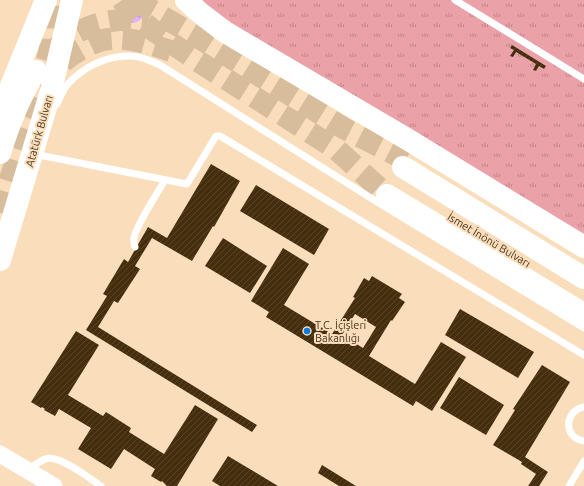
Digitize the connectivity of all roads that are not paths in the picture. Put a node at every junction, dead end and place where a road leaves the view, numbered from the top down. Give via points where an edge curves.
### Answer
1 (35, 0) edge
2 (46, 0) edge
3 (72, 0) edge
4 (186, 0) edge
5 (455, 0) edge
6 (30, 40) junction
7 (36, 71) tunnel mouth
8 (584, 79) edge
9 (0, 114) edge
10 (0, 153) edge
11 (33, 153) junction
12 (397, 176) junction
13 (165, 180) junction
14 (135, 247) dead end
15 (584, 247) edge
16 (0, 260) edge
17 (584, 262) edge
18 (584, 278) edge
19 (584, 298) edge
20 (584, 314) edge
21 (584, 328) edge
22 (584, 355) edge
23 (584, 407) edge
24 (584, 441) edge
25 (0, 454) edge
26 (584, 461) edge
27 (26, 469) junction
28 (54, 486) edge
29 (101, 486) edge
30 (569, 486) edge

1 - 6 main road
2 - 6 main road
3 - 11 main road, Atatürk Bulvarı via 51,91
4 - 15 main road via 225,32
5 - 8 lane
6 - 9 main road
7 - 10 main road via 16,106
11 - 13 lane
11 - 16 main road, Atatürk Bulvarı
11 - 21 lane via 66,86 86,68 120,56 146,59 160,65
12 - 17 main road
12 - 18 main road, İsmet İnönü Bulvarı
12 - 19 main road, İsmet İnönü Bulvarı
12 - 20 main road
13 - 14 lane via 134,237
13 - 22 lane via 187,184 216,136 220,136
23 - 24 lane via 572,413 568,424 571,434
25 - 27 street
26 - 30 lane
27 - 28 street
27 - 29 lane via 46,459 55,458

